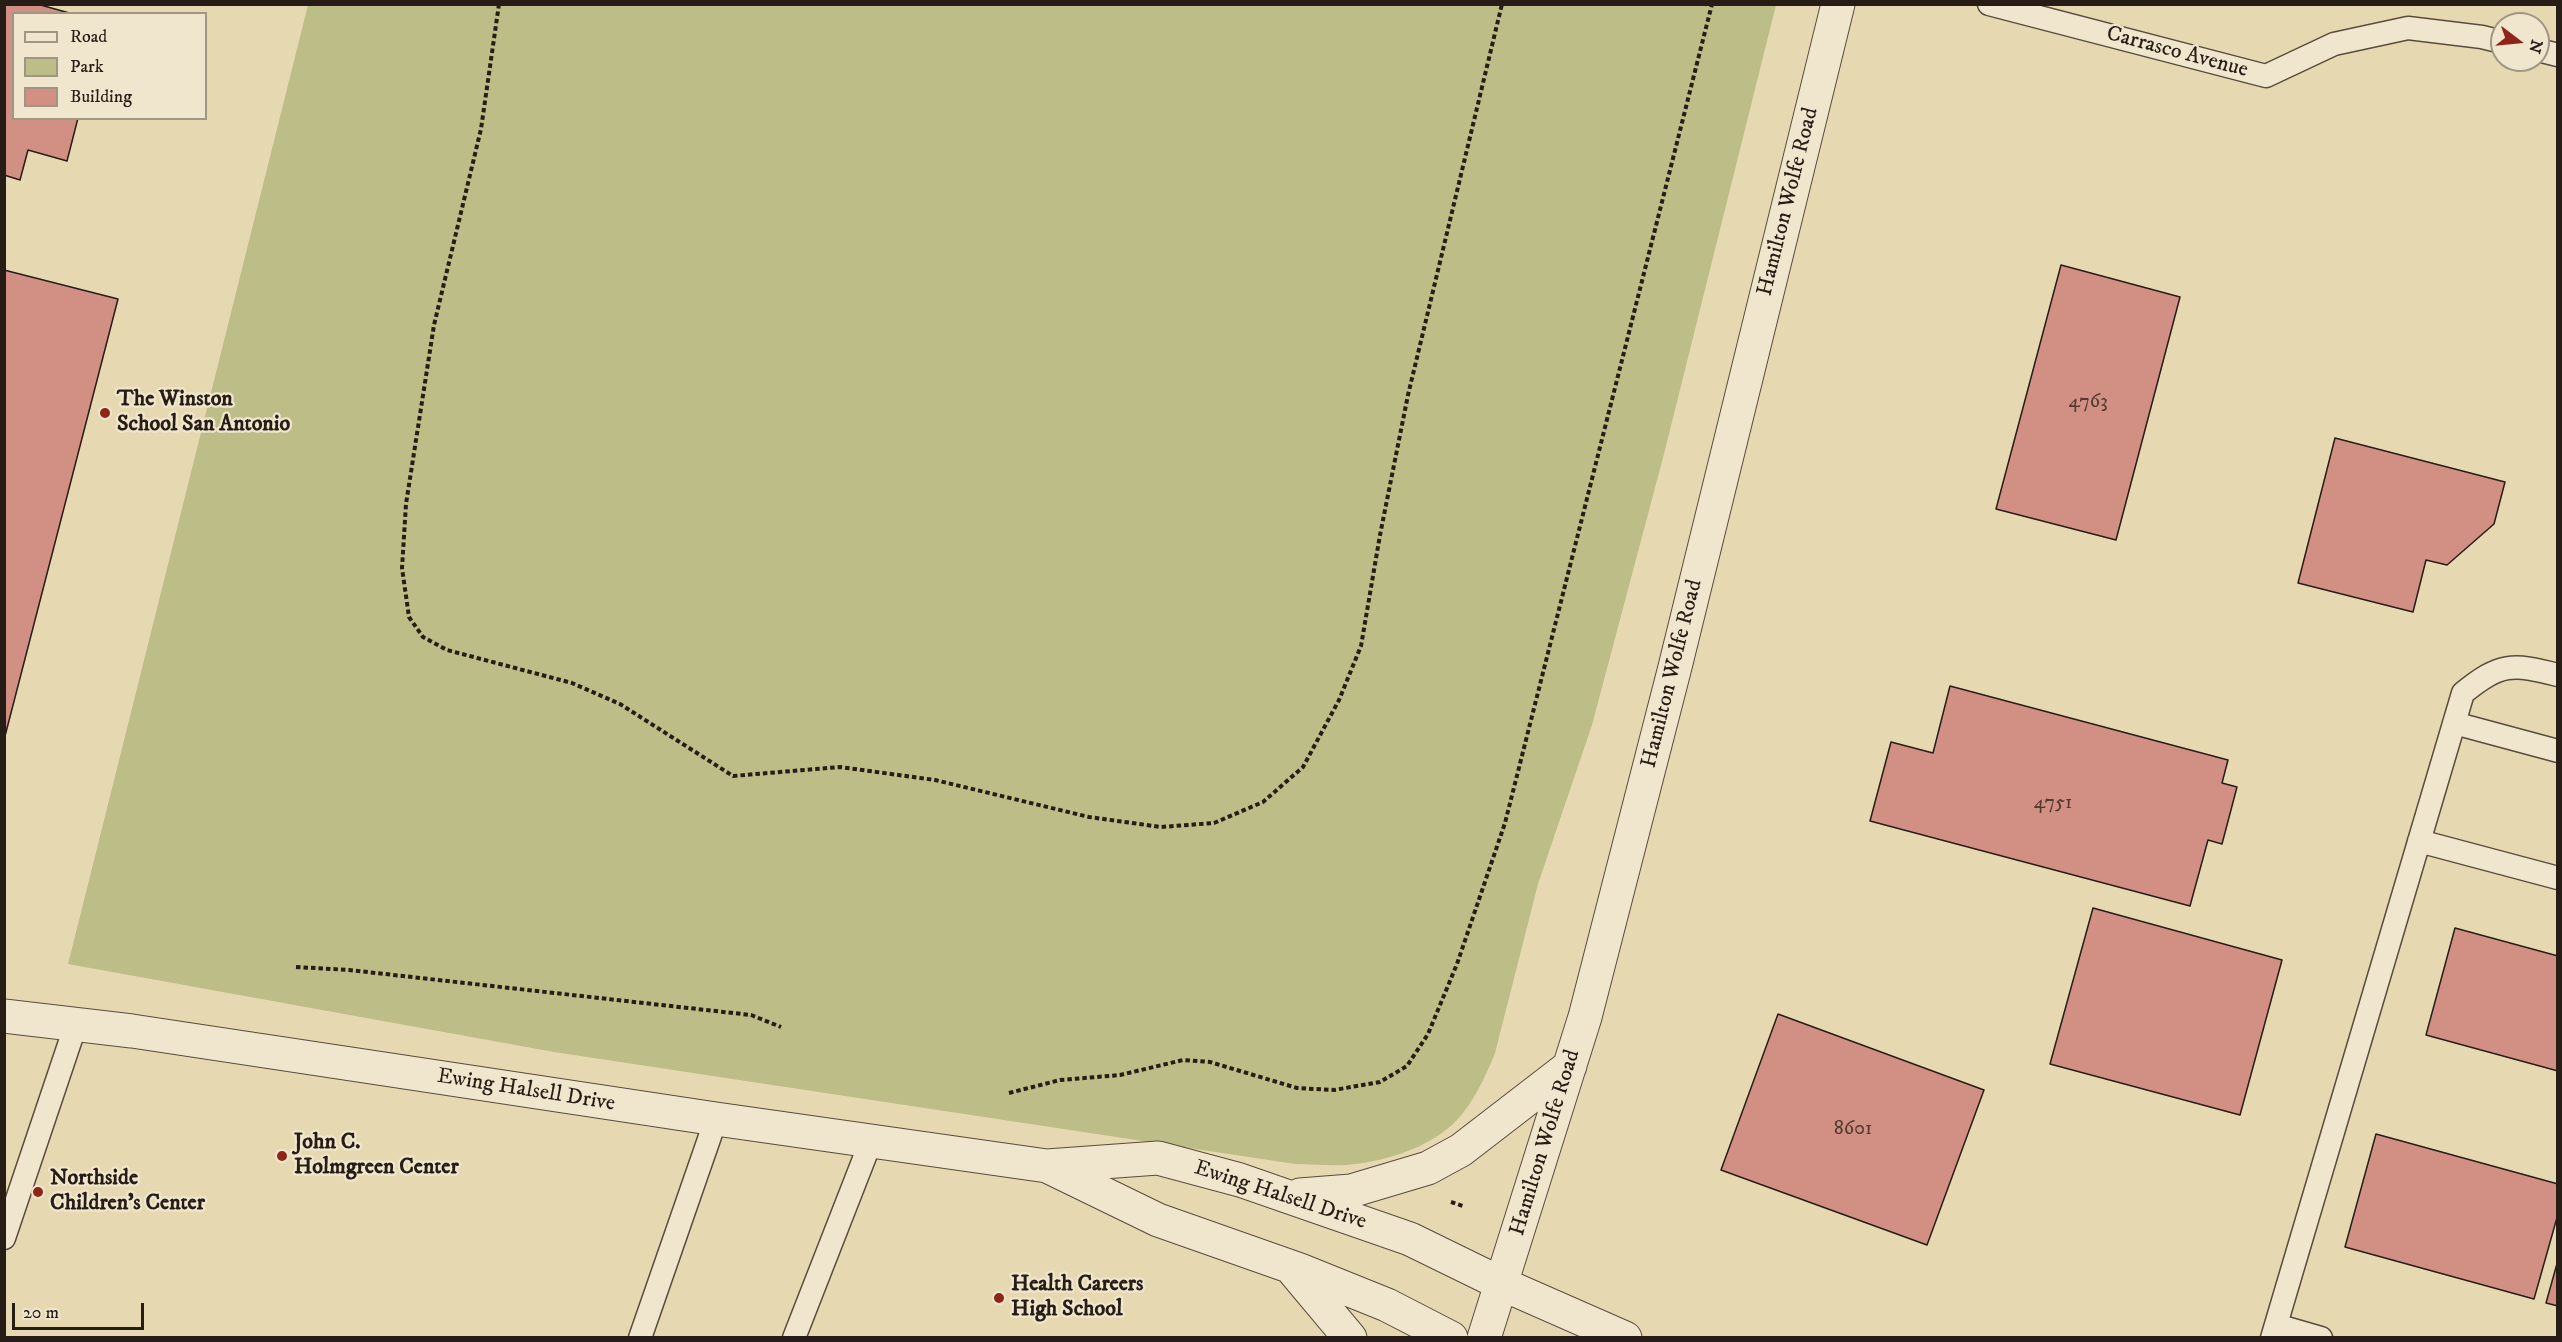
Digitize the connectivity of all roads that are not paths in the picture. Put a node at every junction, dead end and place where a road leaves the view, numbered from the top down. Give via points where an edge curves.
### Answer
1 (1838, 4) edge
2 (1989, 4) edge
3 (2490, 39) edge
4 (2558, 675) edge
5 (2454, 723) junction
6 (2558, 752) edge
7 (2419, 841) junction
8 (2558, 878) edge
9 (4, 1016) edge
10 (76, 1024) junction
11 (1570, 1065) junction
12 (716, 1119) junction
13 (871, 1141) junction
14 (1047, 1166) junction
15 (1286, 1196) junction
16 (4, 1238) edge
17 (1290, 1267) junction
18 (1502, 1284) junction
19 (2274, 1331) edge
20 (640, 1338) edge
21 (794, 1338) edge
22 (1350, 1338) edge
23 (1451, 1338) edge
24 (1484, 1338) edge
25 (1625, 1338) edge
26 (2321, 1338) edge

1 - 11 street, Hamilton Wolfe Road via 1675,667
2 - 3 lane, Carrasco Avenue via 2266,76 2334,44 2408,28
4 - 5 lane via 2522,666 2484,676 2463,693
5 - 6 lane
5 - 7 lane
7 - 8 lane
7 - 19 lane
9 - 10 street, Ewing Halsell Drive
10 - 12 street, Ewing Halsell Drive
10 - 16 lane
11 - 15 street via 1461,1149 1428,1167 1351,1191
11 - 18 street, Hamilton Wolfe Road
12 - 13 street, Ewing Halsell Drive
12 - 20 lane
13 - 14 street, Ewing Halsell Drive
13 - 21 lane
14 - 15 street, Ewing Halsell Drive via 1158,1158
14 - 17 street, Ewing Halsell Drive via 1158,1220
15 - 18 street, Ewing Halsell Drive via 1410,1239
17 - 22 street
17 - 23 street, Ewing Halsell Drive via 1387,1305
18 - 24 street, Hamilton Wolfe Road
18 - 25 street, Ewing Halsell Drive
19 - 26 lane

